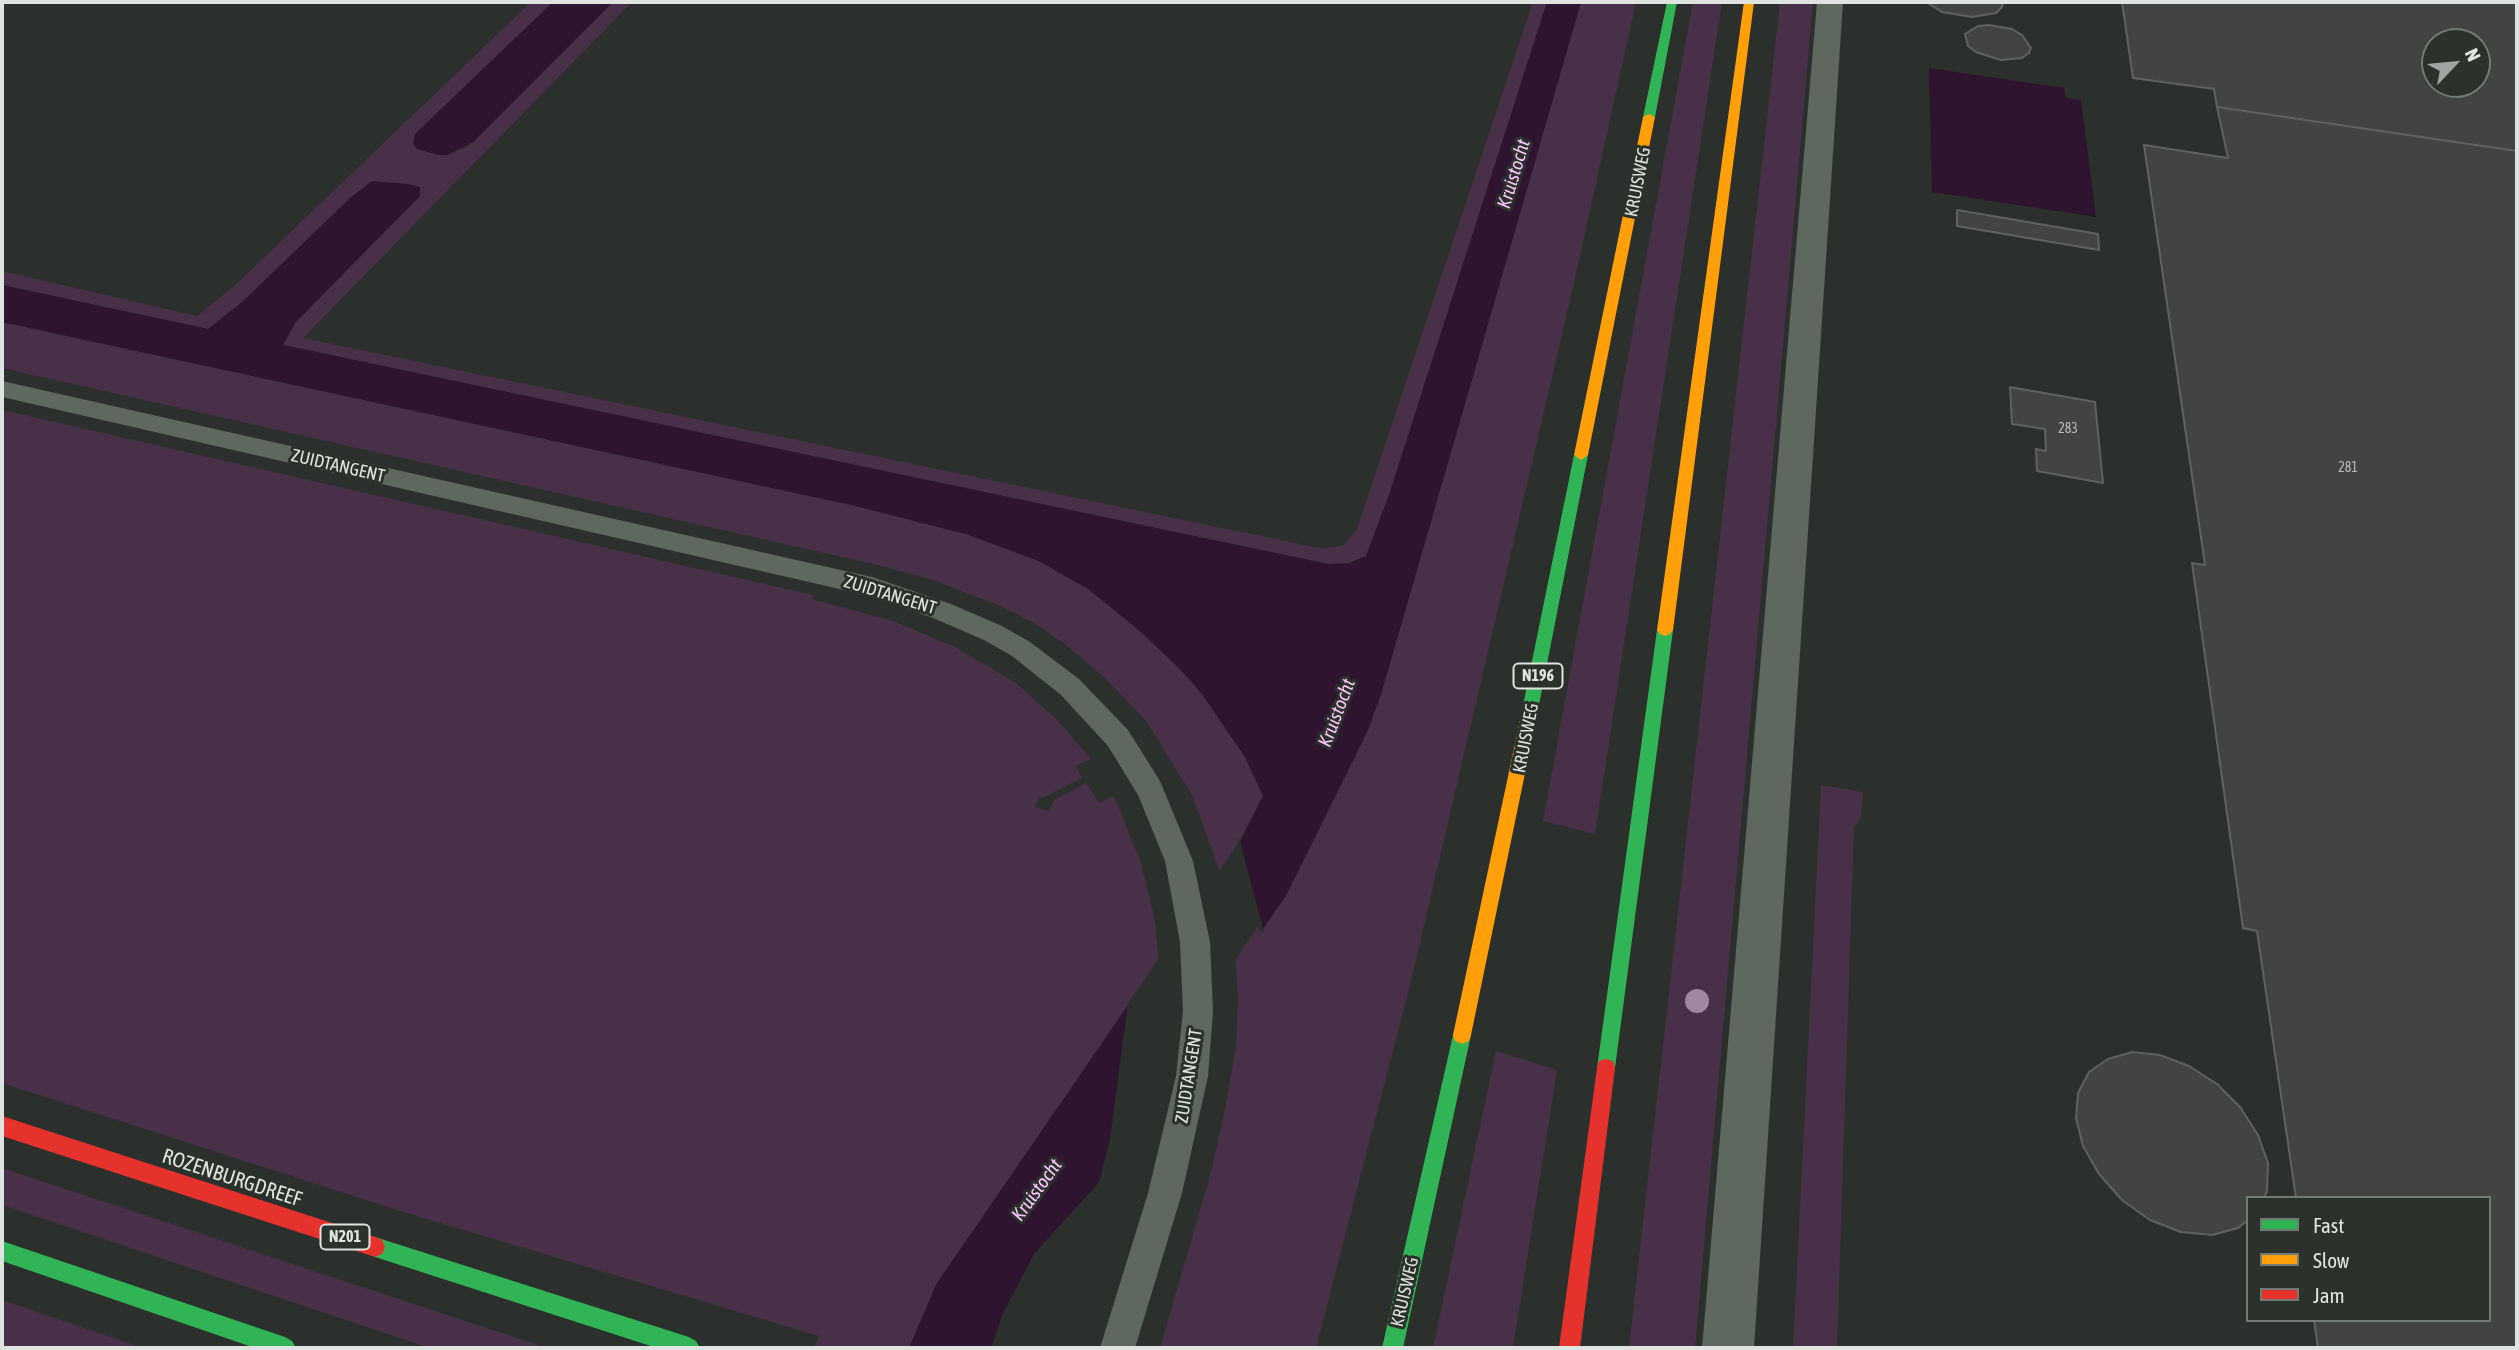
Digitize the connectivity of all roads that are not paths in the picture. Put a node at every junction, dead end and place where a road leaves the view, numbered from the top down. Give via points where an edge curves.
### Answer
1 (1672, 2) edge
2 (1749, 2) edge
3 (1829, 2) edge
4 (2, 389) edge
5 (1188, 898) joint
6 (2, 1126) edge
7 (2, 1251) edge
8 (285, 1348) edge
9 (689, 1348) edge
10 (1118, 1348) edge
11 (1392, 1348) edge
12 (1569, 1348) edge
13 (1728, 1348) edge

1 - 11 highway, KRUISWEG / N196 via 1504,845
2 - 12 highway
3 - 13 street
4 - 5 lane, ZUIDTANGENT via 872,587 954,616 1021,649 1070,687 1104,722 1150,790 1179,861
5 - 10 lane, ZUIDTANGENT via 1197,974 1192,1076 1165,1193
6 - 9 highway, ROZENBURGDREEF / N201
7 - 8 highway

